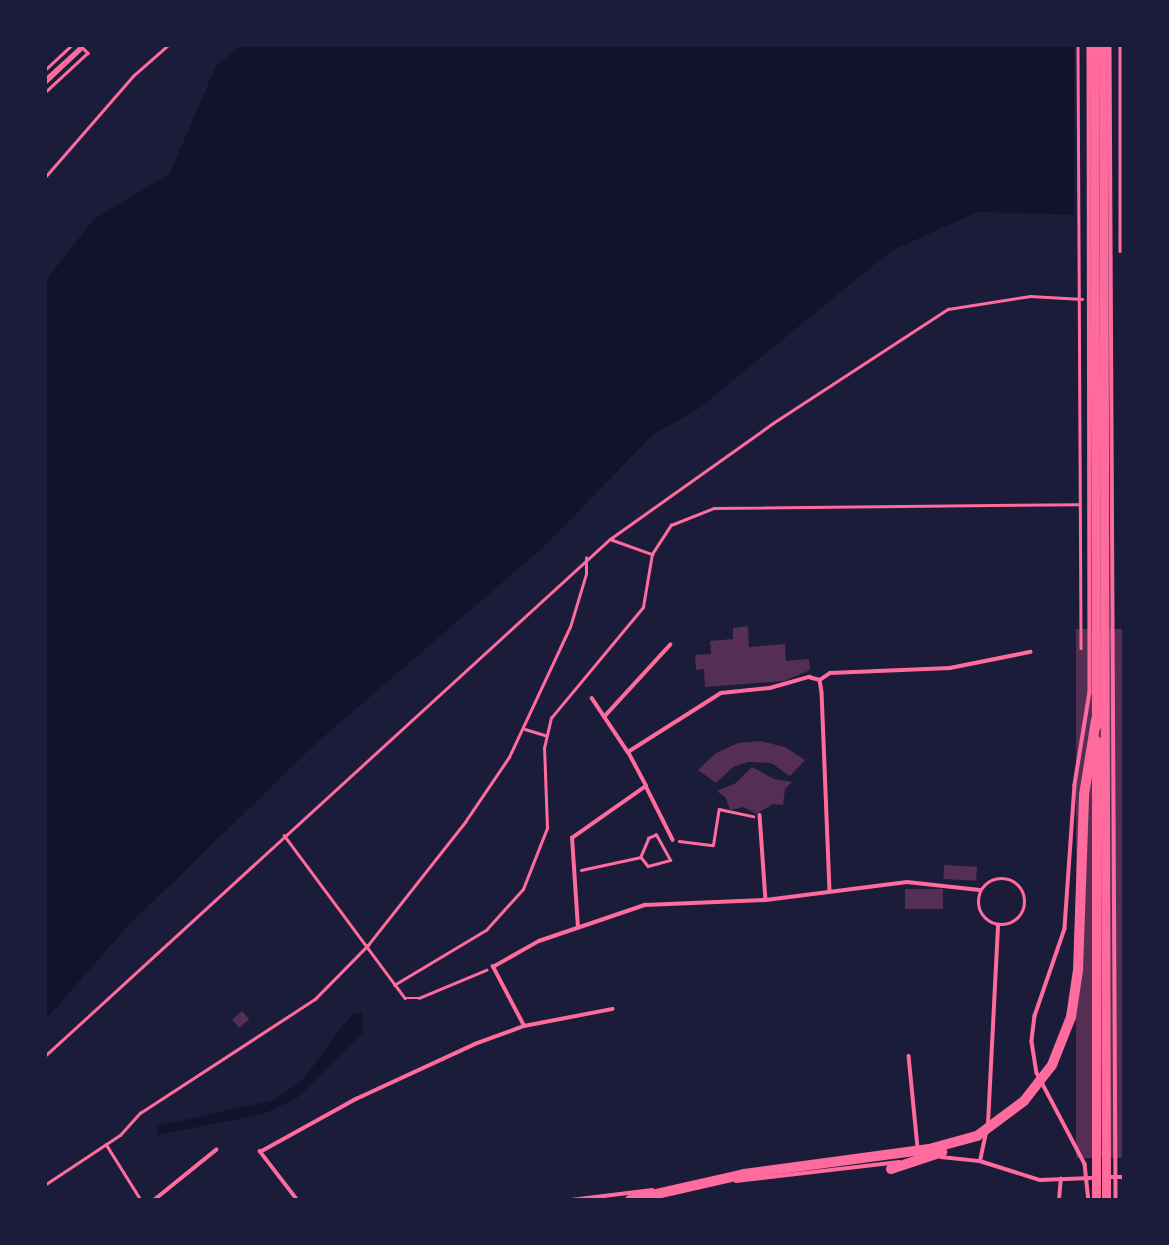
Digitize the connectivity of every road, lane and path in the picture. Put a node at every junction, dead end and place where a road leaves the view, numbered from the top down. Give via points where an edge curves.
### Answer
1 (71, 46) edge
2 (167, 46) edge
3 (1078, 46) edge
4 (1091, 46) edge
5 (1103, 46) edge
6 (1110, 46) edge
7 (80, 47) edge
8 (46, 69) edge
9 (46, 80) edge
10 (46, 92) edge
11 (46, 176) edge
12 (1083, 299) dead end
13 (1085, 503) dead end
14 (610, 539) junction
15 (652, 554) junction
16 (586, 558) junction
17 (670, 645) dead end
18 (1030, 652) dead end
19 (1081, 653) dead end
20 (820, 680) junction
21 (592, 698) dead end
22 (604, 717) junction
23 (1096, 720) junction
24 (524, 728) junction
25 (545, 735) junction
26 (628, 752) junction
27 (646, 786) junction
28 (760, 815) joint
29 (284, 835) junction
30 (673, 840) joint
31 (641, 857) junction
32 (574, 871) junction
33 (830, 890) junction
34 (980, 890) junction
35 (766, 900) junction
36 (998, 925) junction
37 (578, 928) junction
38 (368, 945) junction
39 (492, 967) junction
40 (394, 985) junction
41 (612, 1009) dead end
42 (524, 1026) junction
43 (46, 1055) edge
44 (909, 1056) dead end
45 (977, 1136) junction
46 (106, 1144) junction
47 (216, 1150) dead end
48 (919, 1159) junction
49 (981, 1161) junction
50 (891, 1170) dead end
51 (1124, 1177) edge
52 (1061, 1179) junction
53 (46, 1184) edge
54 (631, 1197) edge
55 (141, 1199) edge
56 (154, 1199) edge
57 (297, 1199) edge
58 (570, 1199) edge
59 (1059, 1199) edge
60 (1090, 1199) edge
61 (1096, 1199) edge
62 (1106, 1199) edge
63 (1116, 1199) edge

1 - 8 path
2 - 11 path via 133,76
3 - 19 path
4 - 23 main road
4 - 60 lane via 1090,692 1075,785 1065,929 1035,1016 1032,1042 1037,1073 1085,1164
5 - 62 main road
6 - 63 lane
7 - 9 path
9 - 10 path via 81,46 88,53
12 - 14 path via 1030,296 948,309 773,423
13 - 15 path via 714,508 671,525
14 - 15 path
14 - 16 path
15 - 25 path via 643,607 616,644 563,698
16 - 24 path via 586,574 570,627
16 - 29 path
17 - 22 lane
18 - 20 lane via 950,668 830,673
20 - 26 lane via 809,677 770,688 721,693
20 - 33 lane
21 - 22 lane
22 - 26 lane
23 - 45 highway via 1084,795 1079,960 1071,1017 1040,1083
23 - 61 main road
24 - 25 path
24 - 38 path via 465,822
25 - 40 path via 547,828 523,889 485,930
26 - 27 lane
27 - 30 lane
27 - 32 lane via 575,834
28 - 30 path via 719,809 713,845
28 - 35 lane
29 - 38 path
29 - 43 path
31 - 31 path via 648,866 670,860 656,835 649,838
31 - 32 path
32 - 37 lane
33 - 34 lane via 906,882
33 - 35 lane
34 - 36 lane via 981,912
34 - 36 lane via 1000,878 1021,887 1024,911 1013,922
35 - 37 lane via 645,905
36 - 49 lane via 990,1013 992,1104
37 - 39 lane
38 - 40 path
38 - 46 path via 315,999 140,1113
39 - 40 path via 419,998 405,998
39 - 42 lane
41 - 42 lane via 587,1010
42 - 57 lane via 356,1099 260,1152
44 - 48 lane
45 - 50 highway
45 - 54 highway via 884,1157 691,1183
46 - 53 path
46 - 55 path
47 - 56 lane
48 - 49 lane via 952,1155
48 - 54 lane
49 - 52 lane via 1040,1180
51 - 52 lane
52 - 59 lane
54 - 58 lane

